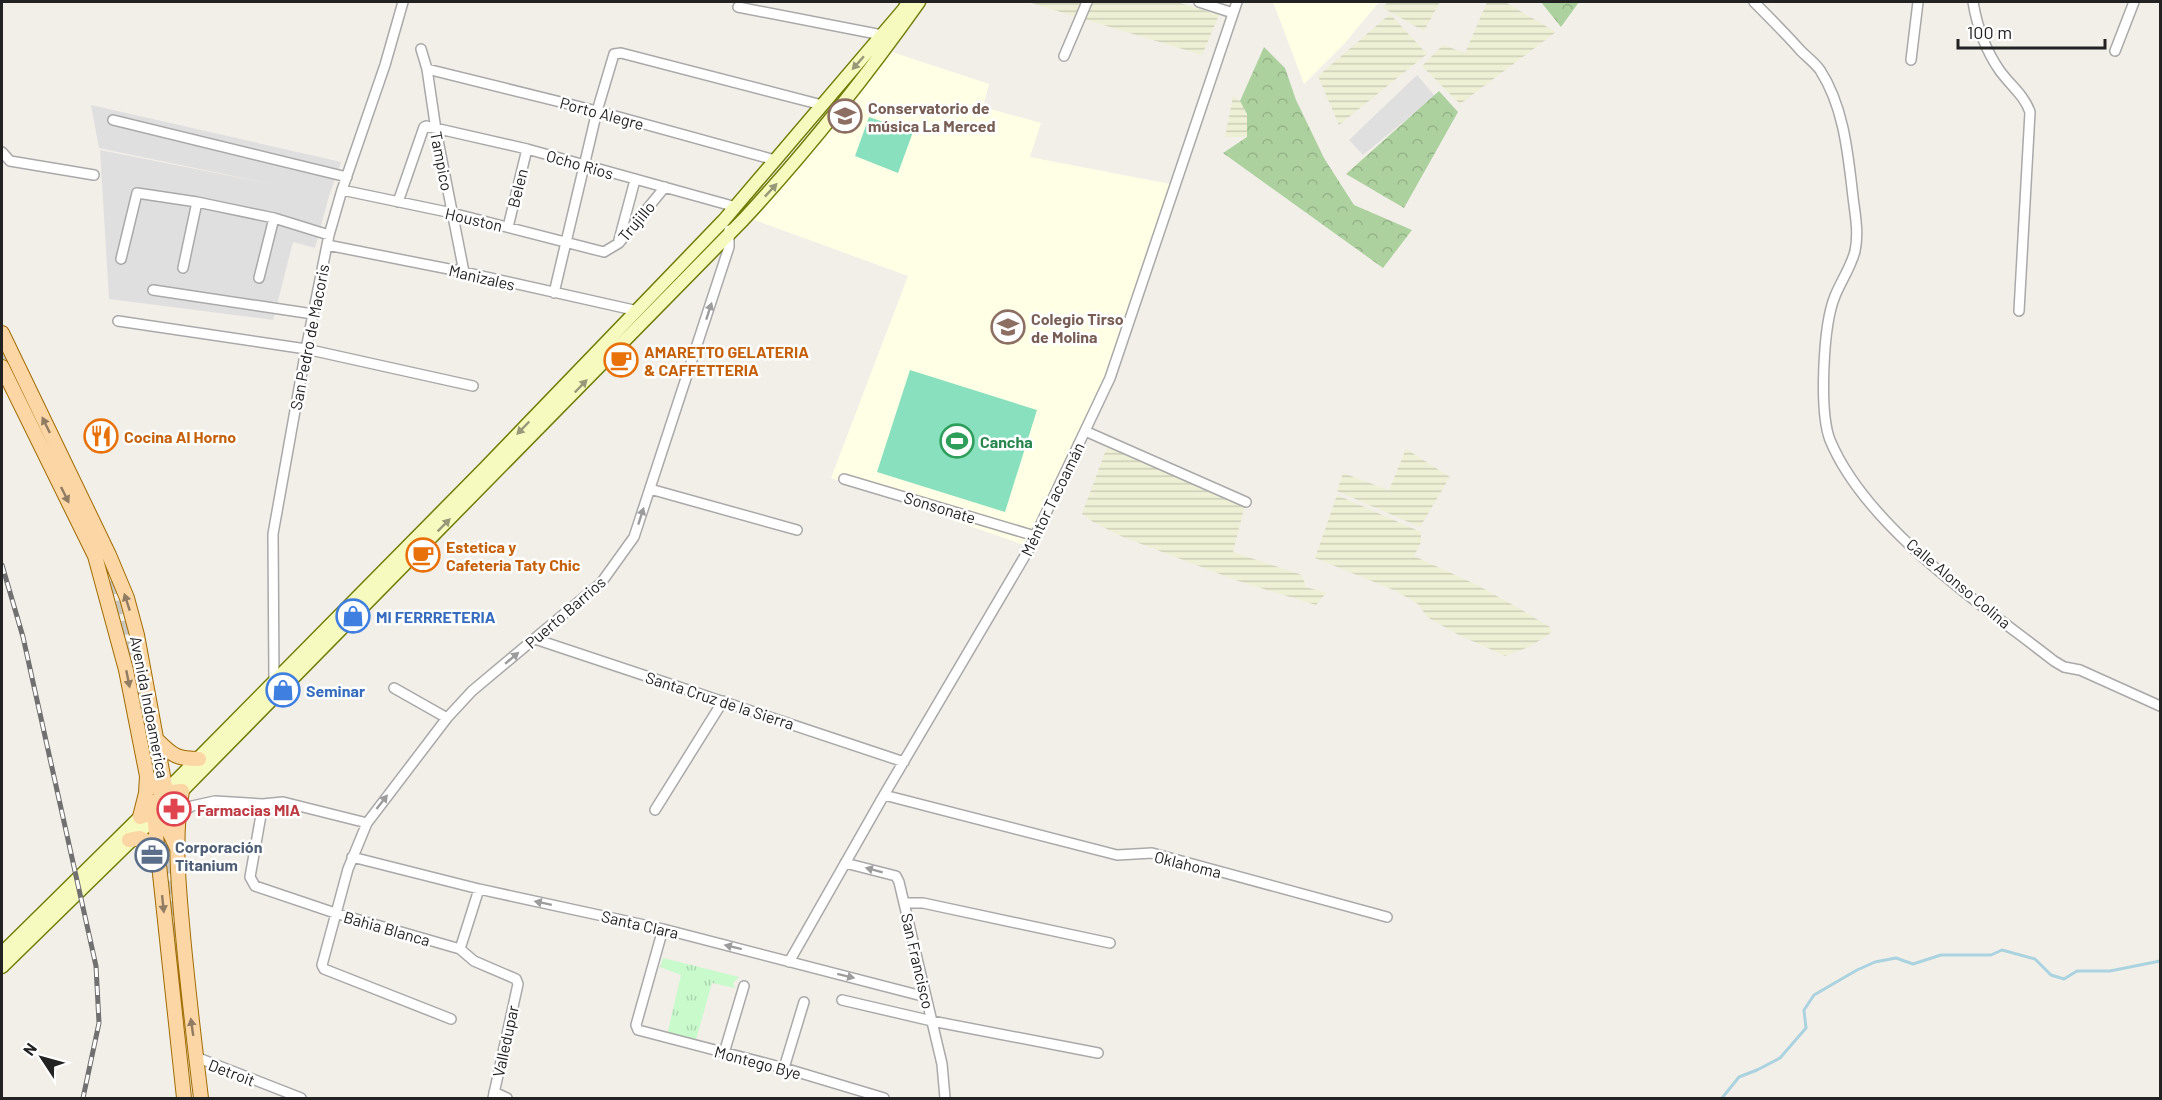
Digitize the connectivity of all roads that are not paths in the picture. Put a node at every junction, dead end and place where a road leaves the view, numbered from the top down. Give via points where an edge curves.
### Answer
1 (403, 2) edge
2 (908, 2) edge
3 (920, 2) edge
4 (1087, 2) edge
5 (1198, 2) edge
6 (1237, 2) edge
7 (1754, 2) edge
8 (1918, 2) edge
9 (1973, 2) edge
10 (2134, 2) edge
11 (738, 7) dead end
12 (1233, 12) junction
13 (882, 35) junction
14 (421, 50) dead end
15 (2115, 51) dead end
16 (1064, 56) dead end
17 (1911, 60) dead end
18 (427, 69) junction
19 (822, 105) junction
20 (597, 111) junction
21 (113, 120) dead end
22 (436, 130) junction
23 (527, 149) junction
24 (2, 152) edge
25 (775, 160) junction
26 (585, 166) junction
27 (94, 175) dead end
28 (347, 177) junction
29 (635, 180) junction
30 (665, 187) junction
31 (342, 190) junction
32 (197, 202) junction
33 (398, 202) junction
34 (736, 207) junction
35 (452, 213) junction
36 (274, 218) junction
37 (724, 220) junction
38 (508, 227) junction
39 (730, 232) junction
40 (328, 240) junction
41 (566, 241) junction
42 (618, 243) junction
43 (604, 252) joint
44 (121, 259) dead end
45 (183, 268) dead end
46 (464, 272) junction
47 (260, 278) dead end
48 (153, 290) dead end
49 (554, 293) junction
50 (638, 311) junction
51 (2019, 311) dead end
52 (313, 314) junction
53 (118, 321) dead end
54 (2, 333) edge
55 (306, 349) junction
56 (2, 368) tunnel mouth
57 (473, 386) dead end
58 (1085, 431) junction
59 (844, 479) dead end
60 (650, 489) junction
61 (1246, 502) dead end
62 (797, 530) dead end
63 (1035, 536) junction
64 (535, 639) junction
65 (274, 682) junction
66 (394, 688) dead end
67 (723, 701) junction
68 (2160, 706) edge
69 (447, 718) junction
70 (158, 741) junction
71 (199, 759) junction
72 (904, 762) junction
73 (147, 776) junction
74 (182, 791) junction
75 (884, 795) junction
76 (167, 802) junction
77 (263, 804) junction
78 (655, 810) dead end
79 (140, 816) junction
80 (156, 816) junction
81 (367, 823) junction
82 (129, 840) junction
83 (157, 846) junction
84 (178, 851) junction
85 (352, 857) junction
86 (845, 863) junction
87 (479, 889) junction
88 (904, 903) junction
89 (335, 913) junction
90 (1387, 917) dead end
91 (663, 929) junction
92 (1110, 943) dead end
93 (460, 950) junction
94 (2, 953) edge
95 (789, 962) junction
96 (2, 967) edge
97 (518, 984) joint
98 (744, 986) dead end
99 (926, 997) junction
100 (842, 1000) dead end
101 (804, 1002) dead end
102 (451, 1019) dead end
103 (932, 1021) junction
104 (724, 1053) junction
105 (1098, 1053) dead end
106 (196, 1057) junction
107 (784, 1068) junction
108 (494, 1095) edge
109 (184, 1098) edge
110 (201, 1098) edge
111 (301, 1098) edge
112 (507, 1098) edge
113 (884, 1098) edge
114 (945, 1098) edge

1 - 28 street, San Pedro de Macoris
2 - 13 street
39 -> 3 street via 802,155
4 - 16 street
5 - 12 street
6 - 12 street, Méntor Tacoamán
7 - 68 street, Calle Alonso Colina via 1820,70 1846,139 1857,229 1855,249 1829,315 1824,348 1824,396 1829,436 1835,450 1862,492 1893,528 1942,573 2064,667 2080,670
8 - 17 street
9 - 51 street via 1986,47 2001,72 2026,100 2030,112
10 - 15 street
11 - 13 street
12 - 58 street, Méntor Tacoamán via 1110,378
13 -> 19 street
14 - 18 street, Tampico
18 - 20 street, Porto Alegre
18 - 22 street, Tampico
19 - 20 street via 621,53 611,59
19 - 25 street
20 - 25 street, Porto Alegre
20 - 26 street
21 - 28 street
22 - 23 street, Ocho Rios
22 - 33 street, Ocho Rios via 424,127
22 - 35 street, Tampico
23 - 26 street, Ocho Rios
23 - 38 street, Belen
24 - 27 street via 10,161
25 - 34 street
26 - 29 street, Ocho Rios
26 - 41 street
28 - 31 street, San Pedro de Macoris
29 - 30 street, Ocho Rios
29 - 42 street
30 - 34 street, Ocho Rios
30 - 42 street, Trujillo
31 - 33 street, Houston
31 - 40 street, San Pedro de Macoris
32 - 36 street, Manizales
32 - 44 street, Manizales via 136,193
32 - 45 street
33 - 35 street, Houston
34 - 37 street
35 - 38 street, Houston
35 - 46 street, Tampico
36 - 40 street, Manizales
36 - 47 street
37 - 39 street
37 - 50 street
38 - 41 street, Houston
60 -> 39 street, Puerto Barrios via 729,247
74 -> 39 street
40 - 46 street, Manizales
40 - 52 street, San Pedro de Macoris
41 - 43 street, Houston
41 - 49 street
42 - 43 street, Trujillo
46 - 49 street, Manizales
48 - 52 street
49 - 50 street, Manizales
50 -> 65 street
52 - 55 street, San Pedro de Macoris
53 - 55 street
70 -> 54 main road, Avenida Indoamerica via 127,598
55 - 57 street
55 - 65 street, San Pedro de Macoris via 273,534
56 -> 73 main road, Avenida Indoamerica via 95,556 126,670
58 - 61 street
58 - 63 street, Méntor Tacoamán
59 - 63 street, Sonsonate
60 - 62 street
64 -> 60 street, Puerto Barrios via 607,577 634,537
63 - 72 street, Méntor Tacoamán
64 - 67 street, Santa Cruz de la Sierra
69 -> 64 street, Puerto Barrios via 472,691
65 - 71 street
66 - 69 street
67 - 72 street, Santa Cruz de la Sierra
67 - 78 street
81 -> 69 street, Puerto Barrios
70 - 71 main road via 182,759
70 - 76 main road, Avenida Indoamerica
71 - 76 street
72 - 75 street, Méntor Tacoamán
73 - 76 main road, Avenida Indoamerica
73 - 79 main road
74 - 76 main road
74 - 76 main road
75 - 86 street, Méntor Tacoamán
75 - 90 street, Oklahoma via 1117,855 1152,853
76 - 77 street via 192,806 215,801
76 - 79 street
76 - 80 main road
76 - 84 main road
77 - 81 street via 283,802
77 - 89 street, Bahia Blanca via 252,882
79 - 80 main road
79 - 94 street
80 - 82 street
80 - 83 main road
80 - 84 main road via 170,832
81 - 85 street, Puerto Barrios
82 - 83 main road via 140,838
82 - 96 street
83 -> 109 main road
106 -> 84 main road
85 - 87 street, Santa Clara
85 - 89 street, Puerto Barrios
88 -> 86 street, San Francisco via 896,876
86 - 95 street, Méntor Tacoamán
91 -> 87 street, Santa Clara
87 - 93 street
88 - 92 street via 923,903
88 - 99 street, San Francisco
89 - 93 street, Bahia Blanca
89 - 102 street, Puerto Barrios via 324,969
95 -> 91 street, Santa Clara
91 - 104 street, Montego Bye via 636,1025 638,1030
93 - 97 street, Bahia Blanca
95 -> 99 street, Santa Clara
97 - 108 street, Valledupar
98 - 104 street
99 - 103 street, San Francisco
100 - 103 street
101 - 107 street
103 - 105 street
103 - 114 street, San Francisco
104 - 107 street, Montego Bye
106 - 110 main road
106 - 111 street, Detroit
107 - 113 street, Montego Bye
108 - 112 street

